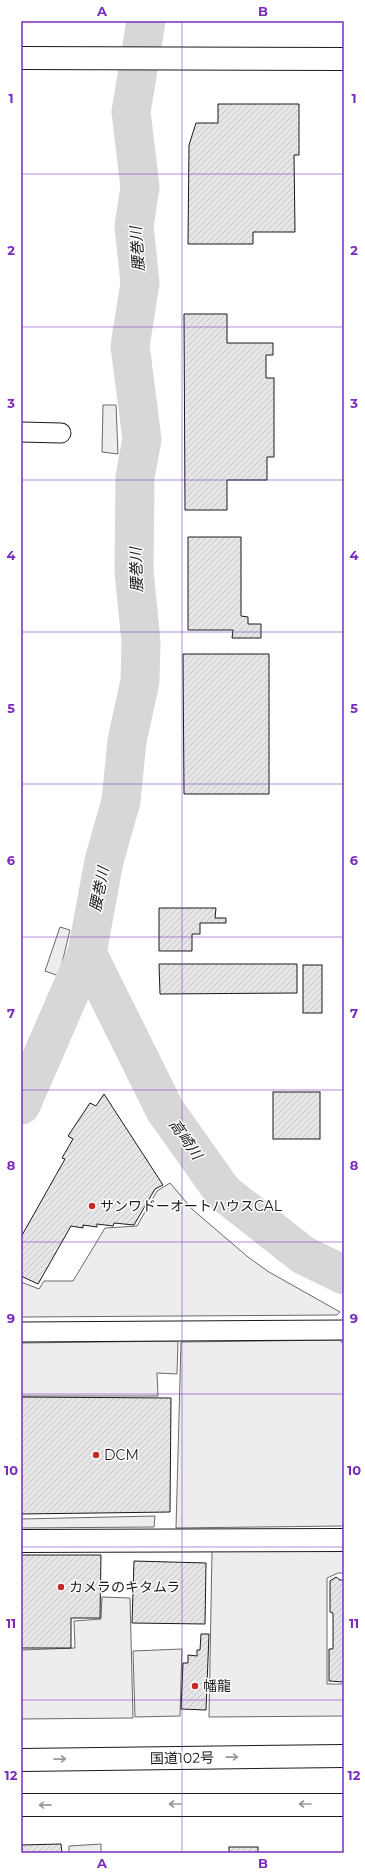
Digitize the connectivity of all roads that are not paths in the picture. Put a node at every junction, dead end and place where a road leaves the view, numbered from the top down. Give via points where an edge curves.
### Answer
1 (21, 58) edge
2 (344, 59) edge
3 (21, 432) edge
4 (61, 433) dead end
5 (344, 1330) edge
6 (21, 1332) edge
7 (344, 1540) edge
8 (21, 1541) edge
9 (344, 1756) edge
10 (21, 1760) edge
11 (344, 1804) edge
12 (21, 1805) edge

1 - 2 main road
3 - 4 street
5 - 6 street
7 - 8 main road
10 -> 9 main road, 国道102号
11 -> 12 main road

